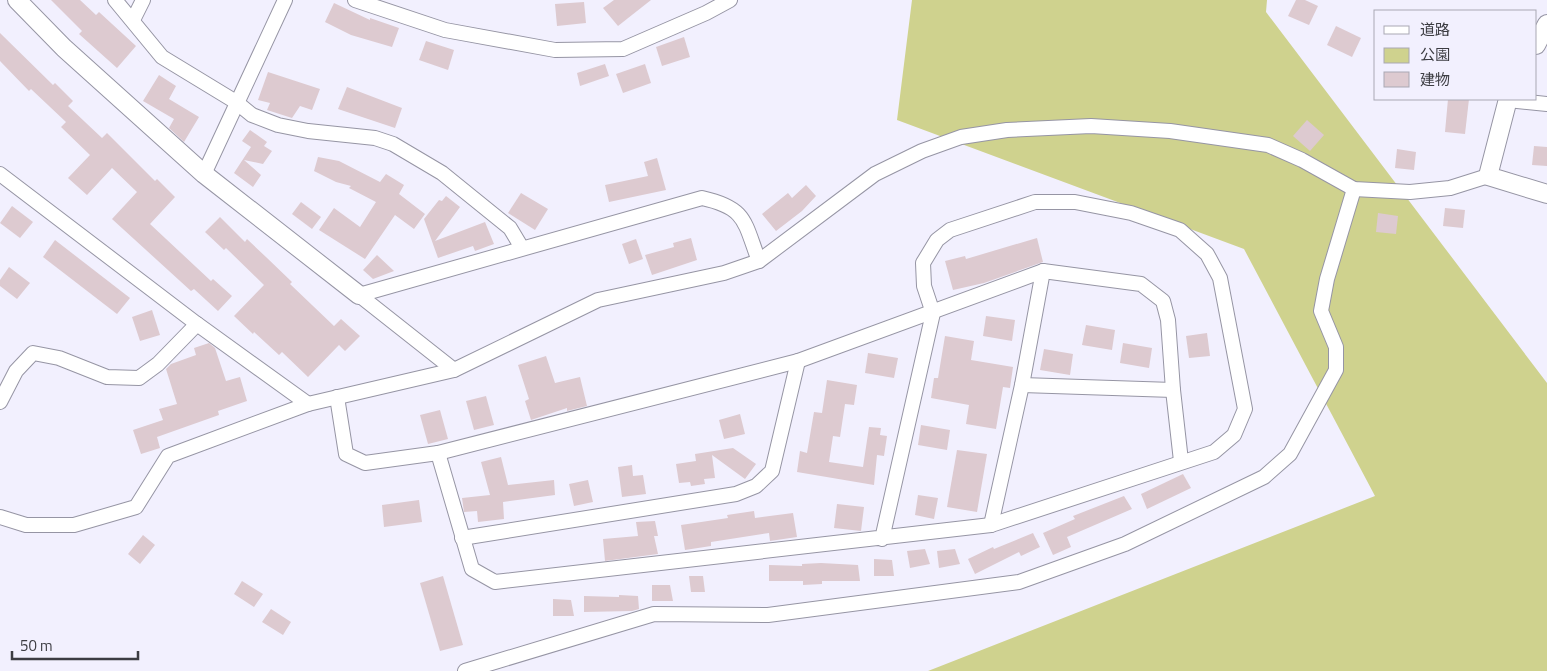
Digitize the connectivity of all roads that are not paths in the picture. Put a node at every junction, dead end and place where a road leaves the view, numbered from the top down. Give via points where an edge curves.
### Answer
1 (17, 0) edge
2 (115, 0) edge
3 (143, 0) edge
4 (285, 0) edge
5 (355, 0) edge
6 (730, 0) edge
7 (133, 20) junction
8 (1547, 24) edge
9 (1537, 43) edge
10 (1508, 100) edge
11 (236, 102) junction
12 (1547, 104) edge
13 (0, 174) edge
14 (204, 174) junction
15 (1488, 176) junction
16 (1354, 188) junction
17 (1547, 194) edge
18 (522, 248) junction
19 (759, 261) junction
20 (1043, 271) junction
21 (359, 296) junction
22 (933, 313) junction
23 (197, 324) junction
24 (798, 361) junction
25 (454, 370) junction
26 (1022, 385) junction
27 (1172, 390) junction
28 (337, 397) junction
29 (0, 402) edge
30 (308, 404) junction
31 (438, 453) junction
32 (1181, 461) junction
33 (0, 517) edge
34 (991, 525) junction
35 (462, 538) junction
36 (882, 539) junction
37 (465, 671) edge

1 - 14 street via 64,48
2 - 7 street
3 - 7 street
4 - 11 street
5 - 6 street via 445,30 555,50 623,49
7 - 11 street via 162,57
8 - 9 street
10 - 12 street
10 - 15 street
11 - 14 street
11 - 18 street via 252,115 278,126 375,138 401,148 442,173 510,228
13 - 23 street
14 - 21 street
15 - 16 street via 1450,188 1410,192
15 - 17 street
16 - 19 street via 1268,144 1170,131 1091,126 1007,130 961,137 875,174
16 - 37 street via 1327,279 1322,311 1336,347 1336,370 1290,454 1264,477 1125,544 1019,582 768,615 654,614
18 - 19 street via 702,198 724,203 742,216
18 - 21 street
19 - 25 street via 724,273 598,300
20 - 22 street
20 - 26 street
20 - 27 street via 1140,284 1163,301 1168,320
21 - 25 street
22 - 24 street
22 - 32 street via 924,286 922,263 937,240 950,230 1035,202 1075,202 1131,213 1180,230 1207,254 1220,278 1245,409 1234,435 1214,452
22 - 36 street
23 - 29 street via 158,364 139,378 107,377 59,358 33,353 16,371
23 - 30 street
24 - 31 street
24 - 35 street via 772,472 756,486 736,494
25 - 28 street
26 - 27 street
26 - 34 street
27 - 32 street
28 - 30 street
28 - 31 street via 346,454 365,464
30 - 33 street via 168,456 136,508 74,525 26,525
31 - 35 street
32 - 34 street
34 - 36 street
35 - 36 street via 472,569 495,582

